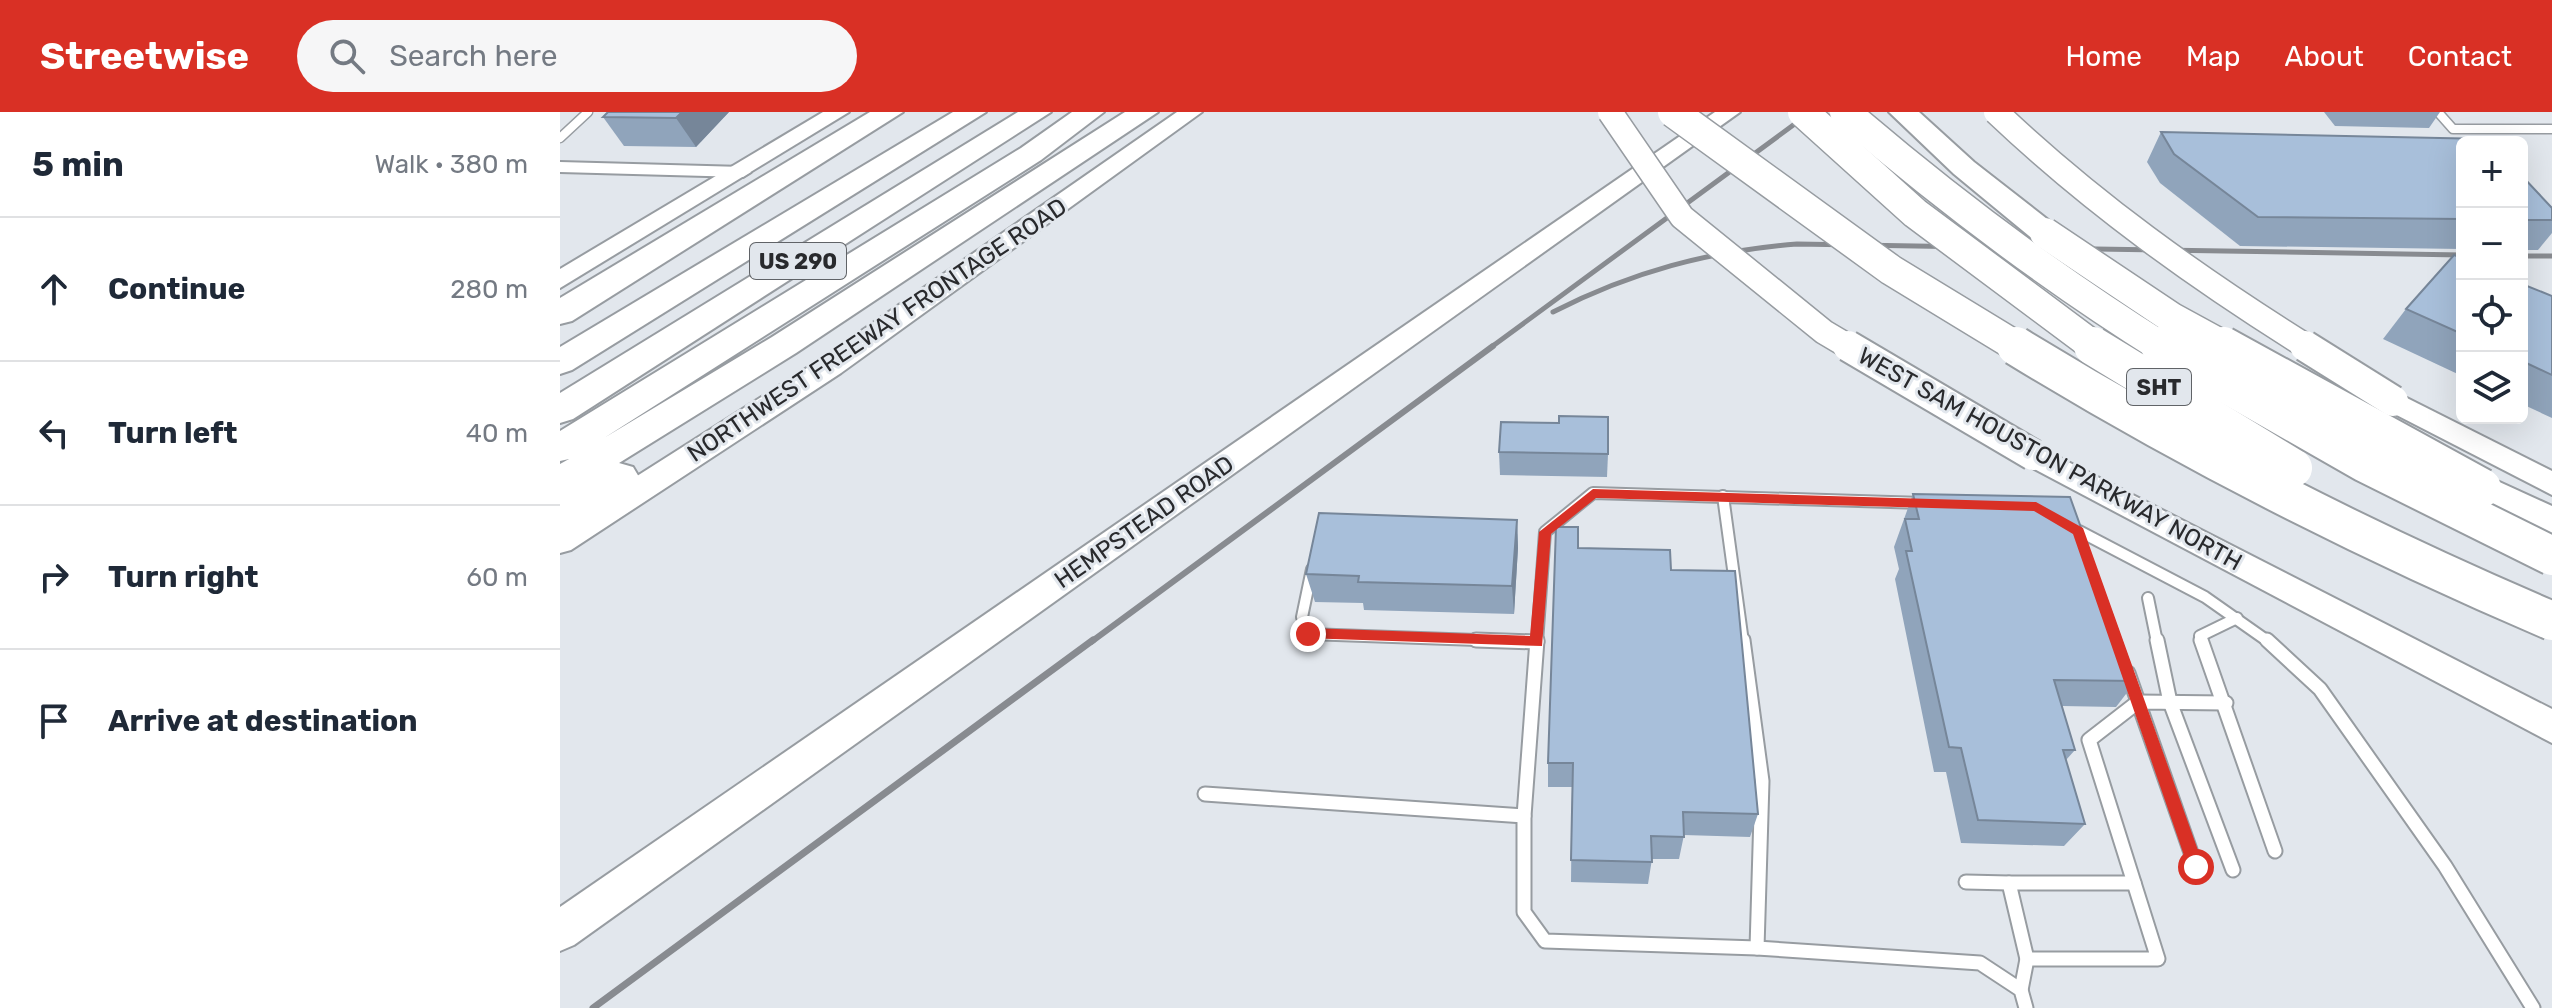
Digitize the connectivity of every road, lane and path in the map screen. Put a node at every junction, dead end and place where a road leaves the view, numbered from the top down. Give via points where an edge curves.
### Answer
1 (588, 112) edge
2 (838, 112) edge
3 (889, 112) edge
4 (924, 112) edge
5 (972, 112) edge
6 (1006, 112) edge
7 (1037, 112) edge
8 (1090, 112) edge
9 (1114, 112) edge
10 (1144, 112) edge
11 (1191, 112) edge
12 (1610, 112) edge
13 (1673, 112) edge
14 (1713, 112) edge
15 (1729, 112) edge
16 (1803, 112) edge
17 (1845, 112) edge
18 (1903, 112) edge
19 (1996, 112) edge
20 (2438, 112) edge
21 (2552, 129) edge
22 (560, 138) edge
23 (1031, 154) junction
24 (1068, 163) junction
25 (560, 167) edge
26 (743, 172) junction
27 (560, 280) edge
28 (560, 313) edge
29 (560, 341) edge
30 (560, 362) edge
31 (560, 387) edge
32 (560, 410) edge
33 (560, 448) edge
34 (2237, 468) junction
35 (560, 482) edge
36 (2552, 484) edge
37 (1723, 496) junction
38 (1942, 503) edge
39 (560, 515) edge
40 (2552, 523) edge
41 (560, 541) edge
42 (2084, 545) edge
43 (2552, 556) edge
44 (1314, 559) edge
45 (2148, 598) dead end
46 (2552, 608) edge
47 (2237, 618) junction
48 (2552, 621) edge
49 (1537, 642) junction
50 (2123, 659) edge
51 (2138, 702) junction
52 (2170, 702) junction
53 (2226, 703) junction
54 (2552, 727) edge
55 (1205, 794) dead end
56 (1524, 816) junction
57 (2275, 851) dead end
58 (2196, 867) dead end
59 (2233, 870) dead end
60 (1966, 882) dead end
61 (2009, 883) junction
62 (2134, 883) junction
63 (564, 928) edge
64 (1757, 948) junction
65 (2027, 959) junction
66 (2021, 990) junction
67 (2026, 1008) edge
68 (2533, 1008) edge

1 - 22 lane
2 - 26 main road
3 - 28 highway
4 - 29 highway
5 - 30 highway, US 290
6 - 31 highway
7 - 32 highway, US 290
8 - 23 highway
9 - 23 highway
10 - 24 highway
11 - 41 main road, NORTHWEST FREEWAY FRONTAGE ROAD via 831,366
12 - 54 main road, WEST SAM HOUSTON PARKWAY NORTH, bridge via 1682,217 1824,332 2033,455
13 - 34 highway, bridge via 1891,270 1994,336
14 - 34 highway, bridge via 1891,254
15 - 63 main road, HEMPSTEAD ROAD
16 - 46 highway, SHT, bridge via 1921,219 2110,356 2254,446
17 - 43 highway, SHT, bridge via 1980,224 2162,346 2333,444
18 - 40 highway, bridge via 2002,199 2125,288 2349,418
19 - 36 main road, bridge via 2057,170 2203,282 2393,401
20 - 21 lane via 2453,129
23 - 33 highway
24 - 35 highway
24 - 39 highway via 1013,212 750,393
25 - 26 street
26 - 27 main road
34 - 48 highway, bridge via 2416,563
37 - 38 lane
37 - 49 lane via 1593,493 1545,532
37 - 64 lane via 1762,781
42 - 47 lane via 2074,528
44 - 49 lane via 1302,617 1308,634
45 - 52 lane
47 - 53 lane via 2200,636
47 - 68 lane via 2320,689 2445,866
49 - 56 lane
50 - 51 lane
51 - 52 lane
51 - 58 lane
51 - 62 lane via 2089,740
52 - 53 lane
52 - 59 lane
53 - 57 lane
55 - 56 lane
56 - 64 lane via 1524,912 1545,941
60 - 61 lane
61 - 62 lane
61 - 65 lane
62 - 65 lane via 2158,959
64 - 66 lane via 1980,963
65 - 66 lane
66 - 67 lane

